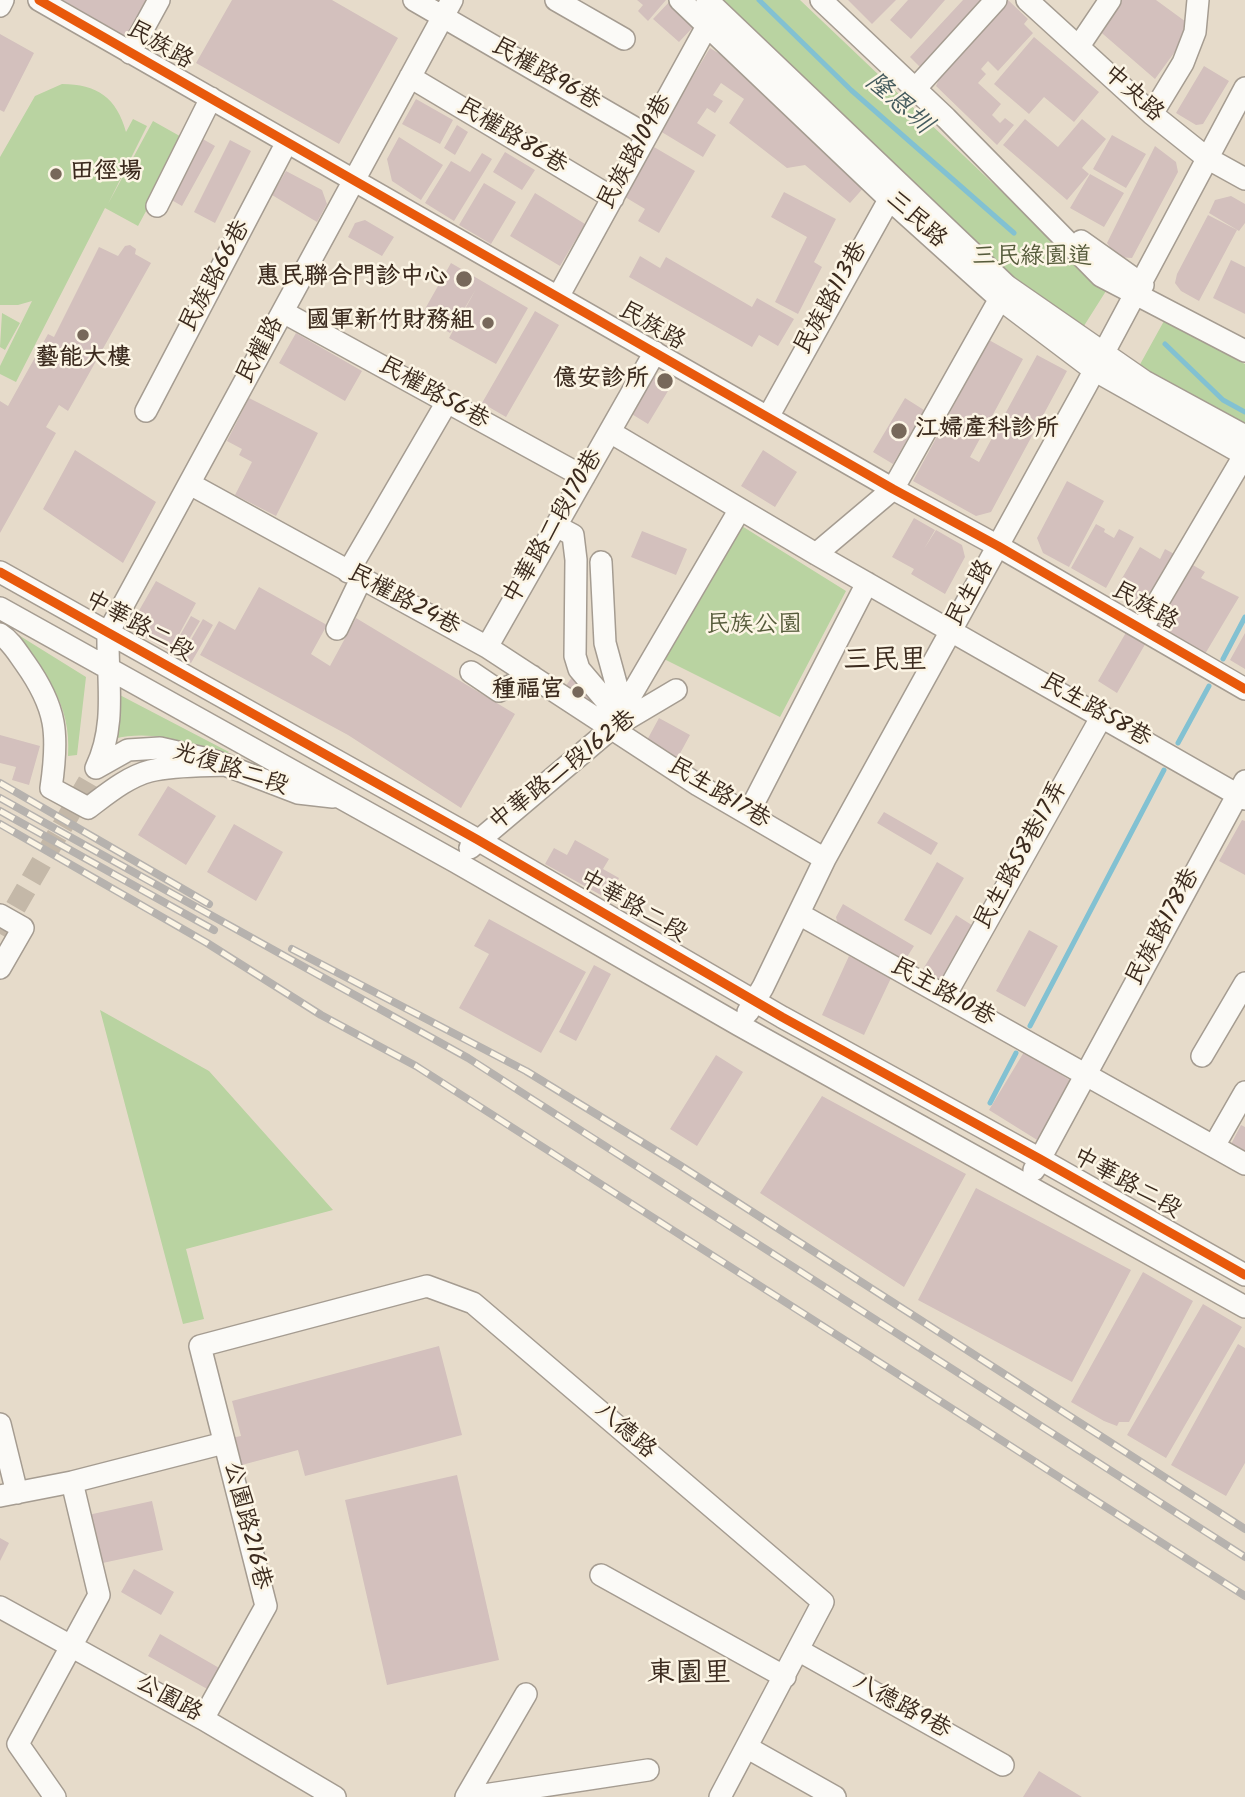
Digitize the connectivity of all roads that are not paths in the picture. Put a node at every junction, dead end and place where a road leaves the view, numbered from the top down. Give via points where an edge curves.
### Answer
1 (3, 0) edge
2 (38, 0) edge
3 (159, 0) edge
4 (414, 0) edge
5 (556, 0) edge
6 (680, 0) edge
7 (821, 0) edge
8 (835, 0) edge
9 (996, 0) edge
10 (1027, 0) edge
11 (1110, 0) edge
12 (1198, 0) edge
13 (0, 6) edge
14 (448, 8) edge
15 (710, 12) edge
16 (624, 38) dead end
17 (1079, 46) junction
18 (130, 53) junction
19 (410, 77) junction
20 (918, 85) junction
21 (1245, 88) edge
22 (211, 99) junction
23 (1152, 114) junction
24 (647, 135) junction
25 (287, 142) junction
26 (1207, 158) junction
27 (1245, 179) edge
28 (354, 180) junction
29 (894, 190) junction
30 (613, 198) junction
31 (156, 206) dead end
32 (1138, 289) junction
33 (1004, 293) junction
34 (558, 297) junction
35 (283, 312) junction
36 (1245, 337) edge
37 (1245, 351) edge
38 (655, 352) junction
39 (1098, 361) junction
40 (447, 402) junction
41 (146, 411) dead end
42 (768, 416) junction
43 (610, 432) junction
44 (1245, 436) edge
45 (1245, 455) edge
46 (584, 477) junction
47 (190, 484) junction
48 (893, 489) junction
49 (740, 509) junction
50 (556, 526) junction
51 (998, 545) junction
52 (816, 554) junction
53 (601, 562) dead end
54 (0, 572) edge
55 (354, 576) junction
56 (867, 583) junction
57 (0, 608) edge
58 (337, 629) dead end
59 (1142, 629) junction
60 (952, 630) junction
61 (108, 633) junction
62 (0, 634) edge
63 (487, 647) junction
64 (107, 669) junction
65 (471, 673) dead end
66 (532, 676) junction
67 (639, 681) junction
68 (1245, 689) edge
69 (1101, 716) junction
70 (618, 718) junction
71 (227, 765) junction
72 (1243, 792) edge
73 (344, 799) junction
74 (748, 814) junction
75 (478, 840) junction
76 (825, 859) junction
77 (456, 862) junction
78 (799, 914) junction
79 (0, 915) edge
80 (0, 968) edge
81 (1245, 983) edge
82 (945, 996) junction
83 (755, 1002) junction
84 (739, 1025) junction
85 (1202, 1056) dead end
86 (1086, 1075) junction
87 (1245, 1092) edge
88 (1214, 1146) junction
89 (1040, 1159) junction
90 (1245, 1164) edge
91 (1026, 1185) junction
92 (1245, 1275) edge
93 (1245, 1307) edge
94 (200, 1346) joint
95 (0, 1424) edge
96 (224, 1443) junction
97 (72, 1482) junction
98 (8, 1494) edge
99 (601, 1575) dead end
100 (0, 1607) edge
101 (70, 1646) junction
102 (798, 1650) junction
103 (785, 1677) junction
104 (526, 1693) dead end
105 (203, 1719) junction
106 (9, 1745) edge
107 (748, 1748) junction
108 (1003, 1765) dead end
109 (648, 1770) dead end
110 (298, 1788) edge
111 (55, 1797) edge
112 (335, 1797) edge
113 (469, 1797) edge
114 (720, 1797) edge
115 (835, 1797) edge

1 - 13 street
2 - 18 street, 民族路
3 - 18 street
4 - 14 street, 民權路96巷
5 - 16 street
6 - 15 street, 三民路
7 - 20 street
8 - 20 street
9 - 20 street
10 - 17 street, 中央路
11 - 17 street
12 - 23 street via 1195,32 1184,62
14 - 19 street, 民權路
14 - 24 street, 民權路96巷
15 - 24 street, 民族路109巷
15 - 29 street, 三民路
17 - 23 street, 中央路
18 - 22 street, 民族路
19 - 28 street, 民權路
19 - 30 street, 民權路86巷
20 - 32 street via 1101,276
21 - 26 street, 民生路
22 - 25 street, 民族路
22 - 31 street
23 - 26 street, 中央路
24 - 30 street, 民族路109巷
25 - 28 street, 民族路
25 - 41 street, 民族路66巷
26 - 27 street, 中央路
26 - 32 street, 民生路
28 - 34 street, 民族路
28 - 35 street, 民權路
29 - 33 street, 三民路
29 - 42 street, 民族路113巷
30 - 34 street, 民族路109巷
32 - 36 street
32 - 37 street
32 - 39 street, 民生路
33 - 39 street, 三民路
33 - 48 street
34 - 38 street, 民族路
35 - 40 street, 民權路56巷
35 - 47 street, 民權路
38 - 42 street, 民族路
38 - 43 street
39 - 44 street, 三民路
39 - 45 street, 三民路
39 - 51 street, 民生路
40 - 46 street, 民權路56巷
40 - 55 street
42 - 48 street, 民族路
43 - 46 street, 中華路二段170巷
43 - 49 street, 中華路二段170巷
45 - 59 street
46 - 50 street, 中華路二段170巷
47 - 55 street, 民權路24巷
47 - 61 street, 民權路
48 - 51 street, 民族路
48 - 52 street
49 - 52 street, 中華路二段170巷
49 - 67 street
50 - 63 street, 中華路二段170巷
50 - 70 street via 573,535 579,669
51 - 59 street, 民族路
51 - 60 street, 民生路
52 - 56 street, 中華路二段170巷
53 - 70 street via 605,643
54 - 61 street, 中華路二段
55 - 58 street
55 - 63 street, 民權路24巷
56 - 60 street, 民生路58巷
56 - 74 street
57 - 64 street, 中華路二段
59 - 68 street, 民族路
60 - 69 street, 民生路58巷
60 - 76 street, 民生路
61 - 64 street, 民權路
61 - 75 street, 中華路二段
62 - 71 street via 36,679 53,714 57,750 51,788 88,807 149,771
63 - 66 street, 民權路24巷
64 - 71 street, 光復路二段 via 109,726 96,768 128,750 160,748
64 - 73 street, 中華路二段
65 - 66 street via 499,691
66 - 70 street, 民權路24巷
67 - 70 street
67 - 70 street, 中華路二段162巷 via 671,693
69 - 72 street, 民生路58巷
69 - 82 street, 民生路58巷17弄
70 - 74 street, 民生路17巷 via 698,785
70 - 75 street, 中華路二段162巷
71 - 73 street, 光復路二段 via 298,793
72 - 86 street, 民族路178巷
73 - 77 street, 中華路二段
74 - 76 street, 民生路17巷
75 - 77 street, 中華路二段162巷
75 - 83 street, 中華路二段
76 - 78 street, 民生路
77 - 84 street, 中華路二段
78 - 82 street, 民主路10巷
78 - 83 street, 民生路
79 - 80 street via 23,928
81 - 85 street
82 - 86 street, 民主路10巷
83 - 84 street, 民生路
83 - 89 street, 中華路二段
84 - 91 street, 中華路二段
86 - 88 street
86 - 89 street, 民族路178巷
87 - 88 street
88 - 90 street
89 - 91 street, 民族路178巷
89 - 92 street, 中華路二段
91 - 93 street, 中華路二段
94 - 96 street, 公園路216巷
94 - 102 street, 八德路 via 427,1286 473,1303 823,1602
95 - 98 street
96 - 97 street, 公園路216巷
96 - 105 street, 公園路216巷 via 266,1606
97 - 98 street, 公園路216巷
97 - 101 street via 99,1595
99 - 103 street
100 - 101 street, 公園路
101 - 105 street, 公園路
101 - 106 street
102 - 103 street, 八德路
102 - 108 street, 八德路9巷
103 - 107 street, 八德路
104 - 113 street
105 - 110 street, 公園路
106 - 111 street
107 - 114 street, 八德路
107 - 115 street
109 - 113 street
110 - 112 street, 公園路

